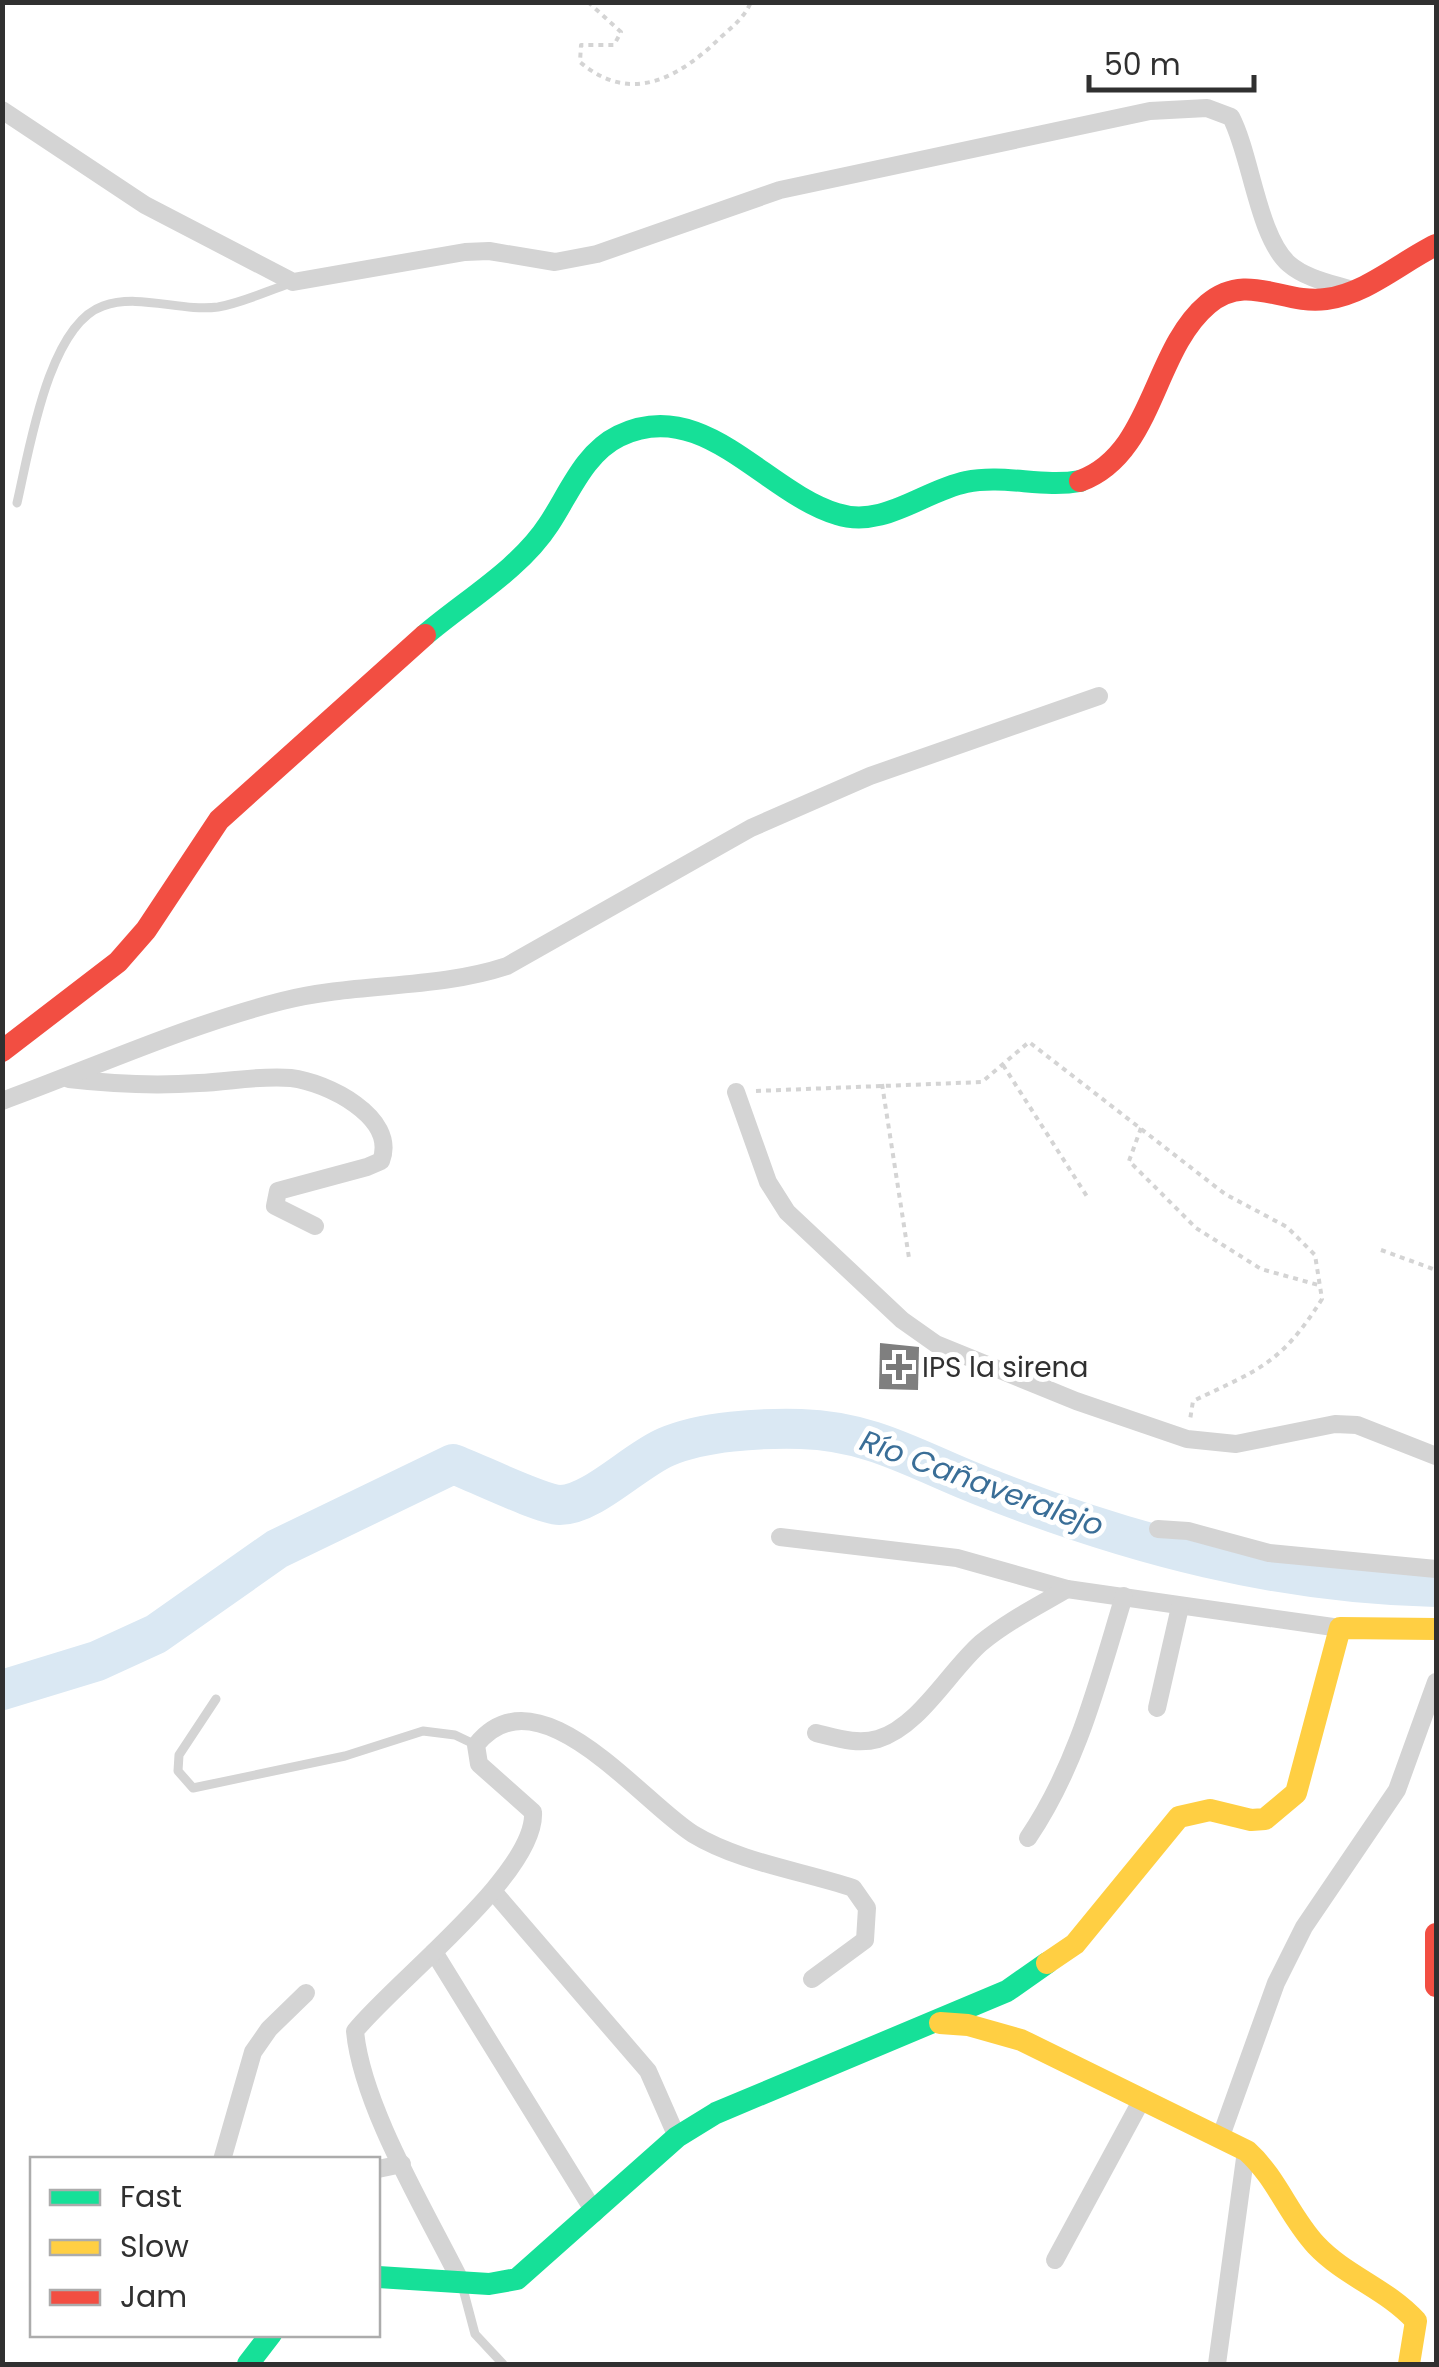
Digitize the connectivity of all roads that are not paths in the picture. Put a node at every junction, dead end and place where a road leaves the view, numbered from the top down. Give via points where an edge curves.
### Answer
1 (2, 110) edge
2 (1436, 245) edge
3 (293, 282) junction
4 (1355, 291) junction
5 (17, 503) dead end
6 (1099, 696) dead end
7 (2, 1051) edge
8 (64, 1079) junction
9 (736, 1092) road end
10 (2, 1101) edge
11 (315, 1226) dead end
12 (1436, 1456) edge
13 (1158, 1529) dead end
14 (780, 1537) dead end
15 (1436, 1569) edge
16 (1068, 1589) junction
17 (1124, 1596) junction
18 (1180, 1608) junction
19 (1340, 1628) junction
20 (1436, 1629) edge
21 (1436, 1682) edge
22 (216, 1700) dead end
23 (1158, 1708) dead end
24 (816, 1734) dead end
25 (476, 1745) junction
26 (1028, 1838) dead end
27 (492, 1890) junction
28 (1436, 1934) edge
29 (434, 1952) junction
30 (812, 1979) dead end
31 (1436, 1986) edge
32 (306, 1993) dead end
33 (933, 2023) junction
34 (1140, 2103) junction
35 (1221, 2136) junction
36 (677, 2137) junction
37 (1246, 2151) junction
38 (223, 2157) edge
39 (402, 2164) junction
40 (380, 2169) edge
41 (1278, 2180) junction
42 (1241, 2182) junction
43 (595, 2214) junction
44 (1055, 2260) dead end
45 (380, 2277) edge
46 (462, 2284) junction
47 (269, 2337) edge
48 (248, 2364) edge
49 (504, 2364) edge
50 (1217, 2364) edge
51 (1409, 2364) edge

1 - 3 street via 144,205
2 - 4 street
3 - 4 street via 466,252 555,262 597,254 780,190 1180,107 1231,116 1270,233 1288,263
3 - 5 lane via 218,307 101,306 68,336 49,373
4 - 7 street via 1324,300 1254,287 1225,291 1204,305 1127,442 1108,466 1082,482 969,481 863,518 839,515 722,444 680,428 625,432 600,447 536,542 211,828 153,919 112,968
6 - 8 street via 870,776 752,828 507,966 468,979 287,1000
8 - 10 street
8 - 11 street via 151,1085 293,1078 348,1099 381,1134 385,1150 368,1167 278,1190 275,1206
9 - 12 street via 768,1182 787,1212 936,1344 1187,1439 1236,1444 1357,1425
13 - 15 street via 1270,1553
14 - 16 street via 957,1558
16 - 17 street
16 - 24 street via 1010,1621 882,1738 858,1742
17 - 18 street
17 - 26 street via 1076,1753
18 - 19 street
18 - 23 street
19 - 20 street
19 - 33 street via 1296,1793 1280,1814 1260,1821 1205,1808 1179,1817 1075,1944 1007,1991
21 - 35 street via 1397,1790 1304,1927 1276,1983
22 - 25 lane via 180,1755 178,1771 193,1788 345,1756 423,1730
25 - 27 street via 478,1764 533,1812 534,1831
25 - 30 street via 505,1723 554,1729 585,1742 695,1836 854,1888 867,1908 865,1940
27 - 29 street
27 - 36 street via 648,2071
28 - 31 street
29 - 39 street via 355,2031 358,2058
29 - 43 street
32 - 38 street via 253,2052
33 - 34 street via 1010,2035
33 - 36 street via 716,2113
34 - 35 street
34 - 44 street
35 - 37 street
36 - 43 street
37 - 41 street
37 - 42 street
39 - 40 street
39 - 46 street
41 - 42 lane
41 - 51 street via 1313,2243 1398,2298 1416,2321
42 - 50 street
43 - 46 street via 517,2278
45 - 46 street
46 - 49 lane via 474,2334
47 - 48 street

